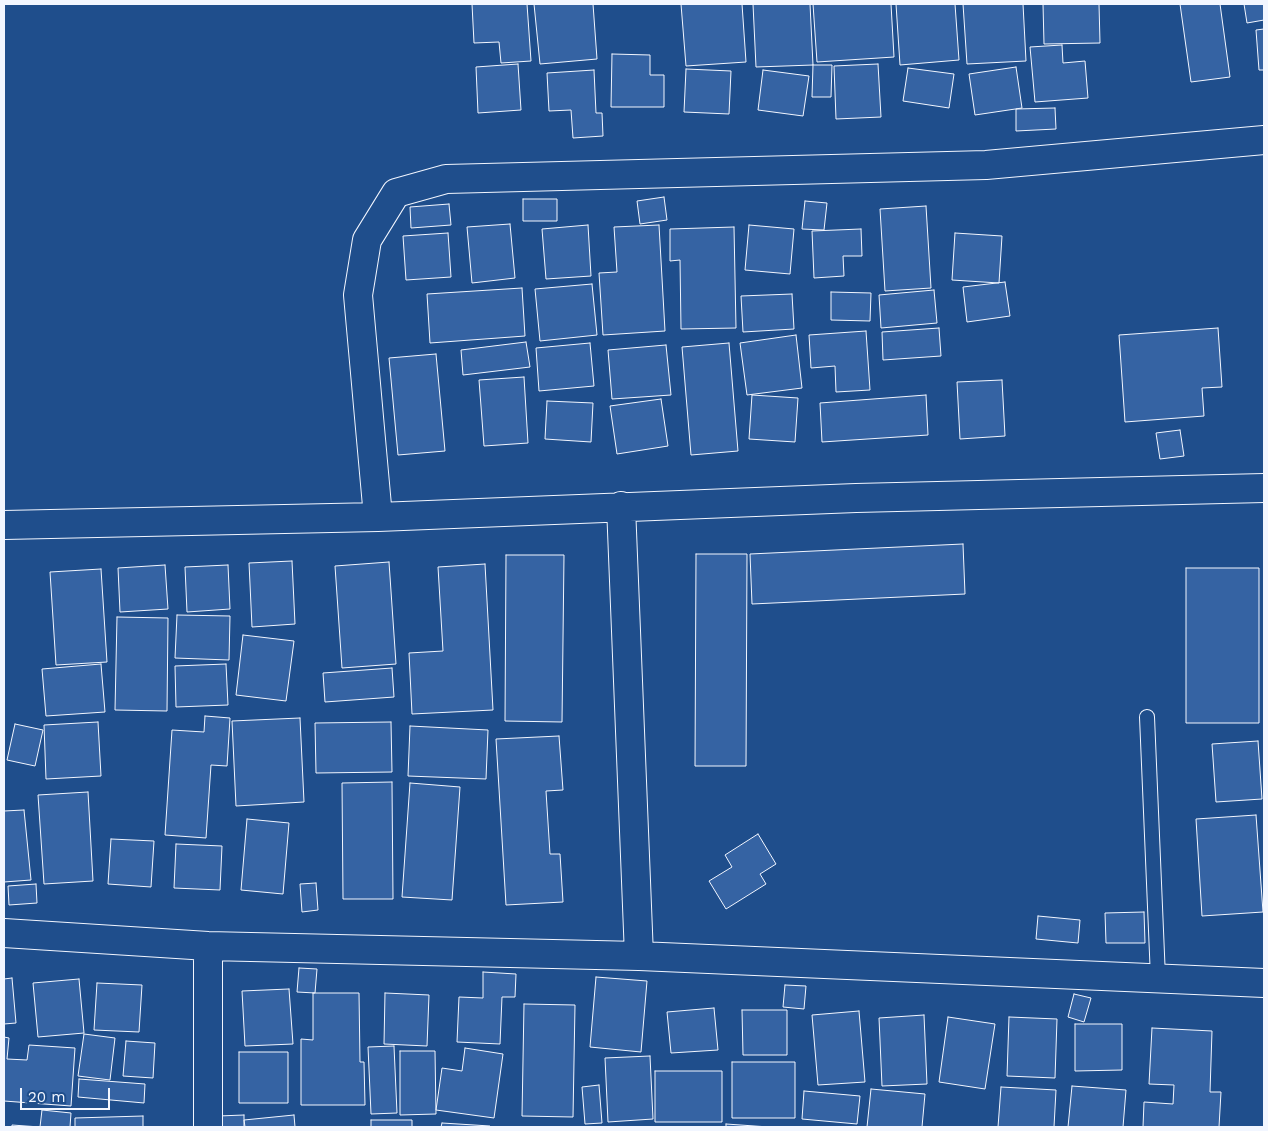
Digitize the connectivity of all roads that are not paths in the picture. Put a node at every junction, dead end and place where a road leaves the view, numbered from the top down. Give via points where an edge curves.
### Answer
1 (1264, 140) edge
2 (1264, 488) edge
3 (620, 506) junction
4 (378, 516) junction
5 (4, 525) edge
6 (1147, 717) dead end
7 (4, 932) edge
8 (208, 946) junction
9 (639, 956) junction
10 (1158, 978) junction
11 (1264, 983) edge
12 (208, 1127) edge

1 - 4 street via 986,165 446,179 396,193 367,240 358,295
2 - 3 street
3 - 4 street
3 - 9 street
4 - 5 street
6 - 10 lane
7 - 8 street
8 - 9 street
8 - 12 street
9 - 10 street
10 - 11 street

